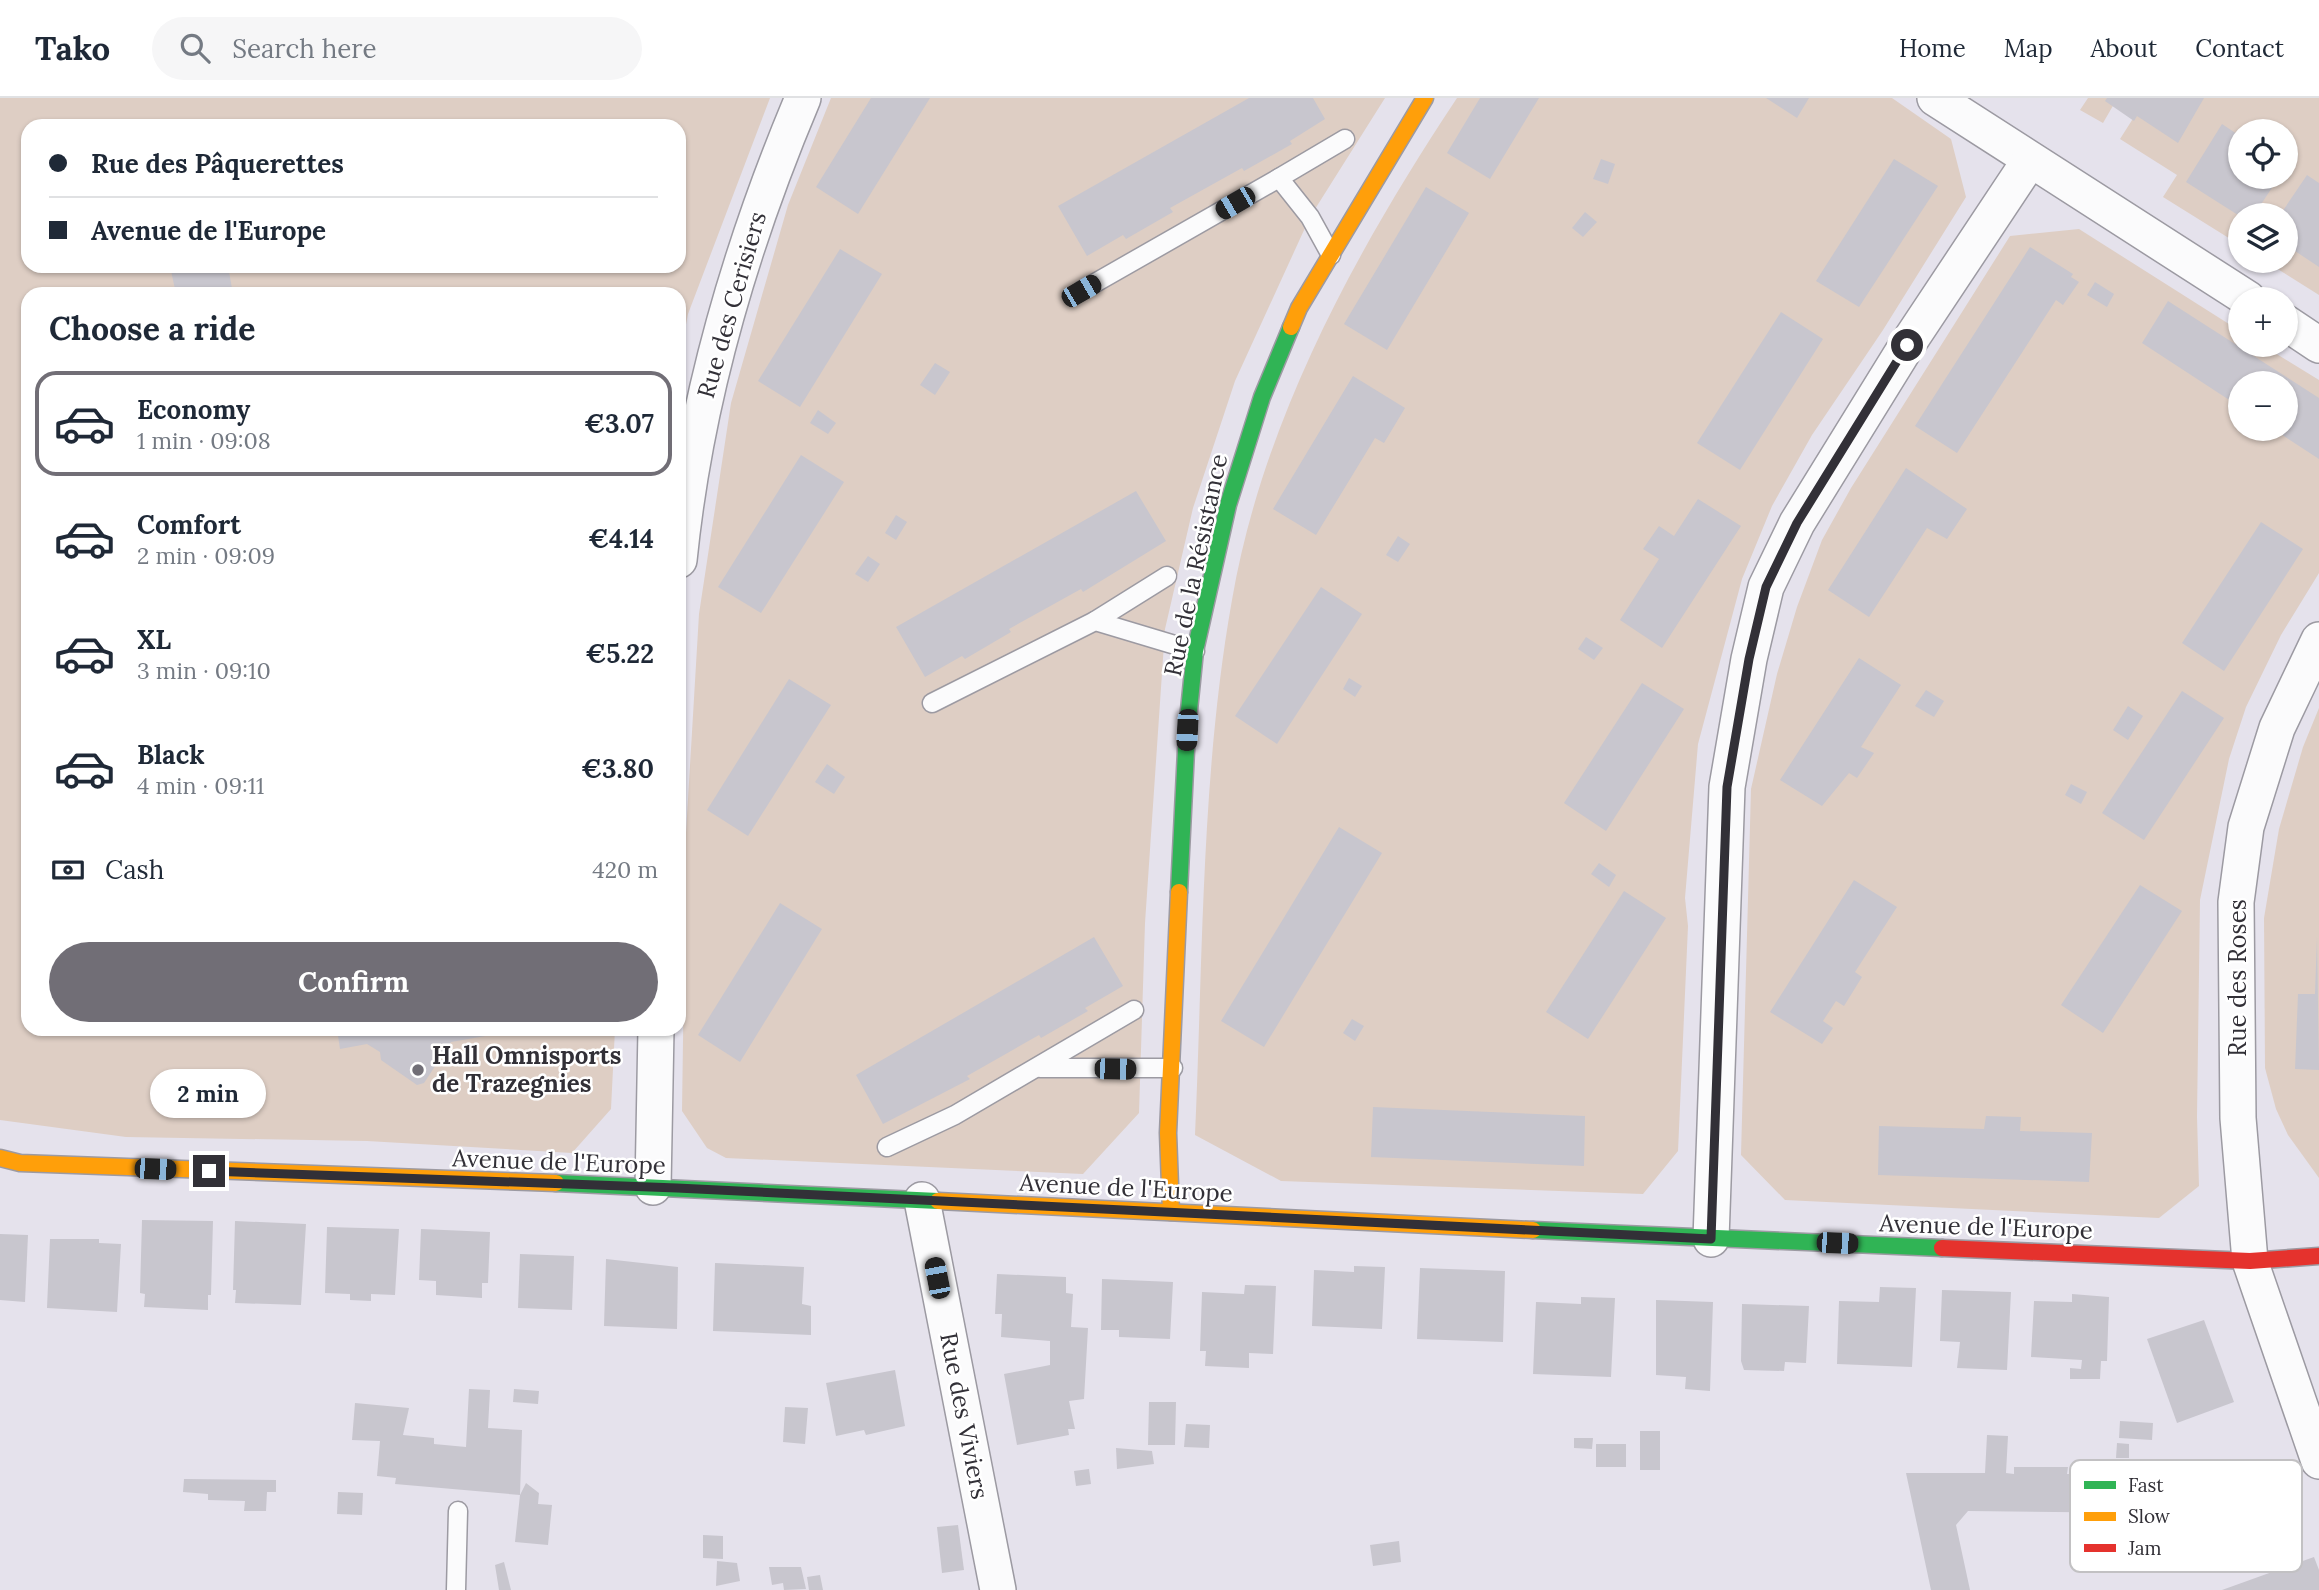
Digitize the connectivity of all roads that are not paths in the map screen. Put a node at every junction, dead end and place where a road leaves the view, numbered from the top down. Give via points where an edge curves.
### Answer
1 (803, 98) edge
2 (1425, 98) edge
3 (1935, 98) edge
4 (1345, 139) dead end
5 (2031, 160) junction
6 (1279, 178) junction
7 (1331, 255) junction
8 (2229, 287) edge
9 (1081, 291) dead end
10 (2298, 331) edge
11 (2319, 345) edge
12 (686, 516) edge
13 (1167, 576) dead end
14 (1095, 621) junction
15 (2319, 639) edge
16 (1195, 651) junction
17 (932, 703) dead end
18 (1134, 1010) dead end
19 (656, 1036) edge
20 (1038, 1068) junction
21 (1173, 1068) junction
22 (887, 1147) dead end
23 (0, 1158) edge
24 (653, 1187) junction
25 (922, 1200) junction
26 (1171, 1212) junction
27 (1711, 1239) junction
28 (2319, 1256) edge
29 (2250, 1261) junction
30 (2319, 1461) edge
31 (458, 1510) dead end
32 (456, 1590) edge
33 (999, 1590) edge

1 - 12 street, Rue des Cerisiers via 764,191 706,389
2 - 7 street, Rue de la Résistance
3 - 5 street
4 - 6 lane
5 - 8 street
5 - 27 street via 1907,345 1797,523 1766,587 1727,787
6 - 7 lane via 1310,217
6 - 9 lane
7 - 16 street, Rue de la Résistance via 1300,308 1246,444
10 - 11 street
13 - 14 lane
14 - 16 lane
14 - 17 lane
15 - 29 street, Rue des Roses via 2277,728 2246,827 2236,901 2238,1118
16 - 21 street, Rue de la Résistance via 1187,730
18 - 20 lane
19 - 24 street
20 - 21 lane
20 - 22 lane
21 - 26 street, Rue de la Résistance via 1168,1133
23 - 24 street, Avenue de l'Europe via 47,1164
24 - 25 street, Avenue de l'Europe
25 - 26 street, Avenue de l'Europe
25 - 33 street, Rue des Viviers
26 - 27 street, Avenue de l'Europe
27 - 29 street, Avenue de l'Europe
28 - 29 street
29 - 30 street, Rue des Roses
31 - 32 lane

